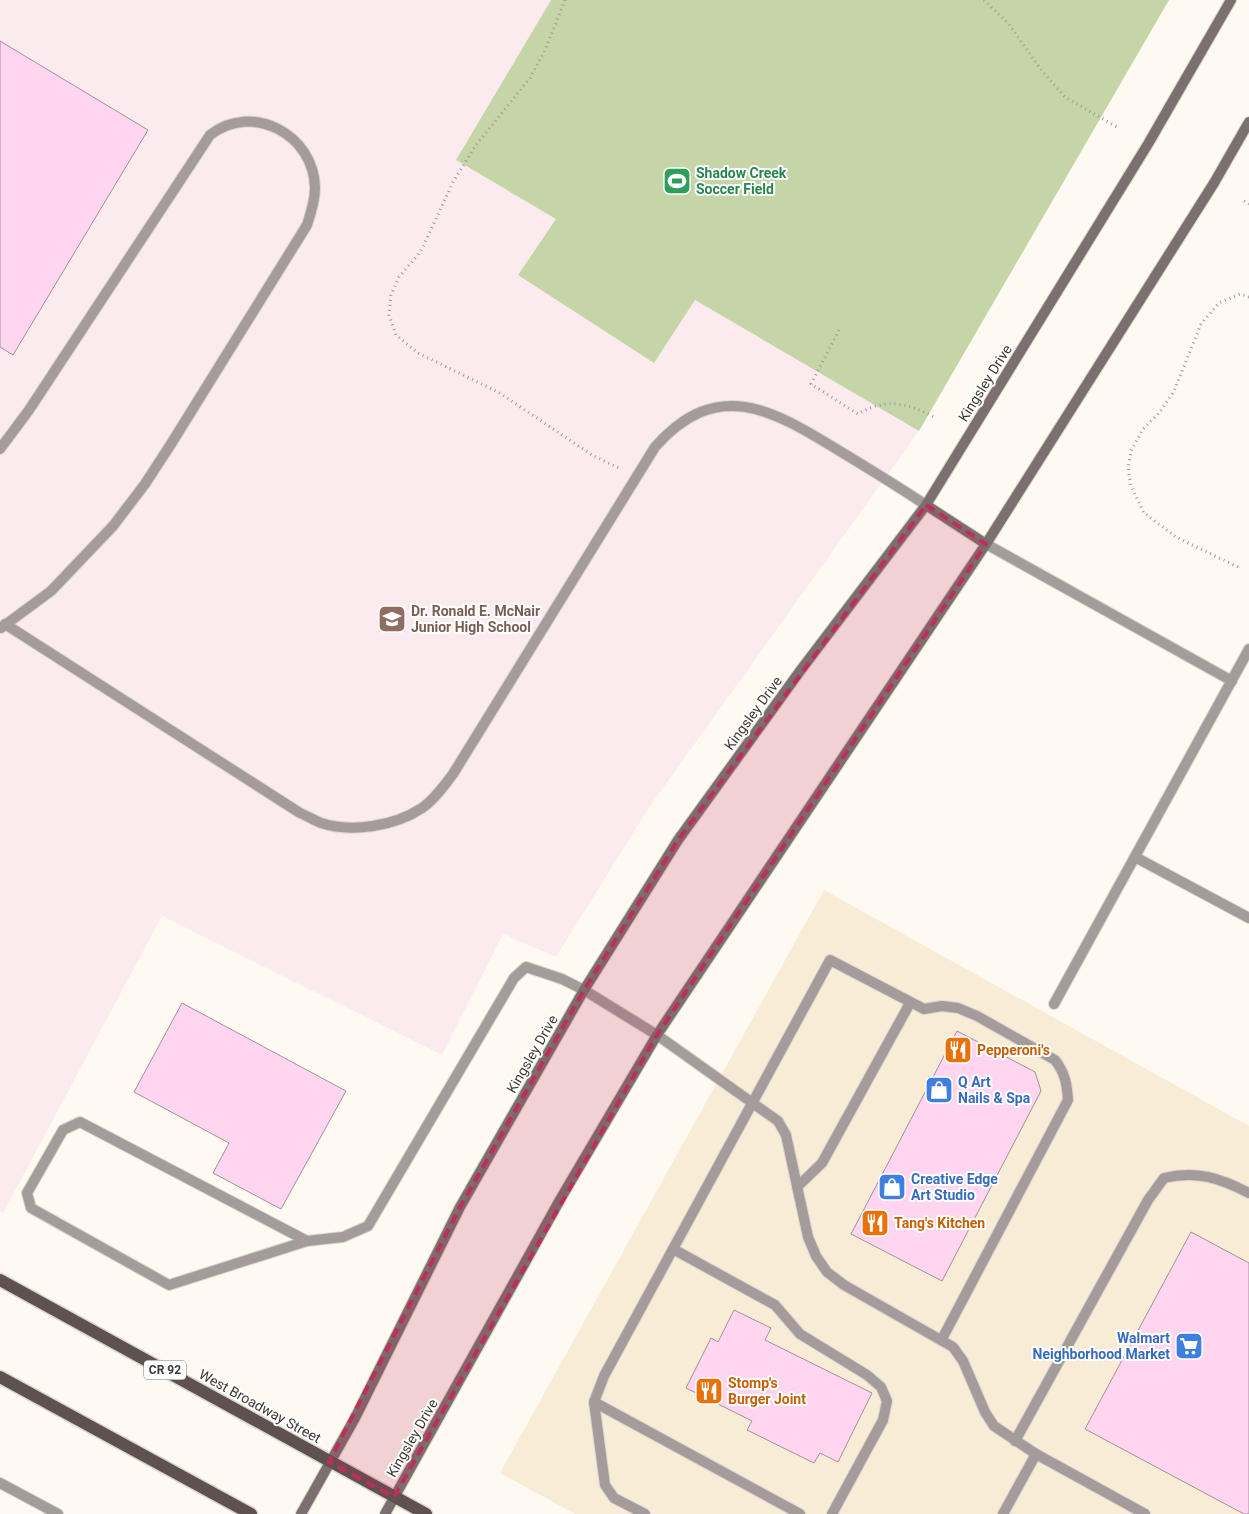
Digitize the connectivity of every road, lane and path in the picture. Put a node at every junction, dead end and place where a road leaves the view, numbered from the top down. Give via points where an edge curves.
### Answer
1 (565, 0) edge
2 (984, 0) edge
3 (1231, 0) edge
4 (1249, 122) edge
5 (1118, 127) dead end
6 (1244, 201) dead end
7 (1249, 204) edge
8 (1249, 297) edge
9 (839, 330) dead end
10 (936, 418) dead end
11 (0, 449) edge
12 (637, 476) junction
13 (926, 505) junction
14 (986, 544) junction
15 (1238, 567) dead end
16 (3, 626) edge
17 (1249, 650) edge
18 (1232, 682) junction
19 (1135, 857) junction
20 (1249, 918) edge
21 (584, 990) junction
22 (910, 1003) junction
23 (1054, 1004) dead end
24 (657, 1035) junction
25 (753, 1104) junction
26 (798, 1187) junction
27 (1249, 1194) edge
28 (307, 1241) junction
29 (674, 1249) junction
30 (0, 1280) edge
31 (0, 1291) edge
32 (33, 1298) junction
33 (942, 1338) junction
34 (0, 1377) edge
35 (594, 1402) junction
36 (1015, 1441) junction
37 (1036, 1454) junction
38 (330, 1462) junction
39 (0, 1483) edge
40 (394, 1496) junction
41 (58, 1514) edge
42 (251, 1514) edge
43 (301, 1514) edge
44 (385, 1514) edge
45 (426, 1514) edge
46 (645, 1514) edge
47 (800, 1514) edge
48 (832, 1514) edge
49 (1003, 1514) edge
50 (1145, 1514) edge

1 - 12 path via 530,78 476,146 453,182 421,251 400,277 391,295 389,315 396,335 418,353 498,392 592,455
2 - 5 path via 1008,23 1065,97
3 - 13 main road, Kingsley Drive via 1148,144
4 - 14 main road, Kingsley Drive via 1209,192
6 - 7 path
8 - 15 path via 1240,294 1219,304 1201,324 1174,391 1143,429 1131,451 1128,468 1131,486 1144,513 1176,537
9 - 10 path via 811,384 858,414 886,403 913,406
11 - 16 lane via 210,136 222,126 246,121 271,126 296,140 309,163 315,187 306,225 124,512 50,591
12 - 13 lane via 655,447 670,430 686,419 705,410 746,407 767,411 793,422
12 - 16 lane via 453,774 422,808 386,823 365,827 343,826 322,823 300,813
13 - 14 main road
13 - 21 main road, Kingsley Drive via 678,840
14 - 18 lane
14 - 24 main road, Kingsley Drive
17 - 18 lane
18 - 19 lane
19 - 20 lane
19 - 23 lane
21 - 24 lane
21 - 28 lane via 526,967 514,978 368,1226 343,1237
21 - 38 main road, Kingsley Drive via 460,1207
22 - 25 lane via 830,960
22 - 26 lane via 822,1163
22 - 33 lane via 924,1009 958,1008 977,1016 1055,1060 1067,1084 1068,1100
24 - 25 lane
24 - 40 main road, Kingsley Drive via 561,1198
25 - 26 lane via 778,1121 786,1135
25 - 29 lane
26 - 33 lane via 808,1237 827,1272 844,1285
27 - 36 lane via 1226,1181 1206,1175 1180,1174 1164,1178 1148,1200
28 - 28 lane via 80,1122 63,1130 27,1193 31,1208 170,1285
29 - 35 lane via 604,1376
29 - 48 lane via 774,1305 800,1334 880,1386 887,1402 883,1420
30 - 32 main road, West Broadway Street / CR 92
31 - 32 main road
32 - 38 main road, West Broadway Street / CR 92
33 - 36 lane via 962,1361 994,1426
34 - 42 main road
35 - 46 lane via 605,1485 614,1498
35 - 47 lane
36 - 37 lane
37 - 49 lane
37 - 50 lane
38 - 40 main road, West Broadway Street / CR 92
38 - 43 main road, Kingsley Drive
39 - 41 lane
40 - 44 main road, Kingsley Drive
40 - 45 main road, West Broadway Street / CR 92

